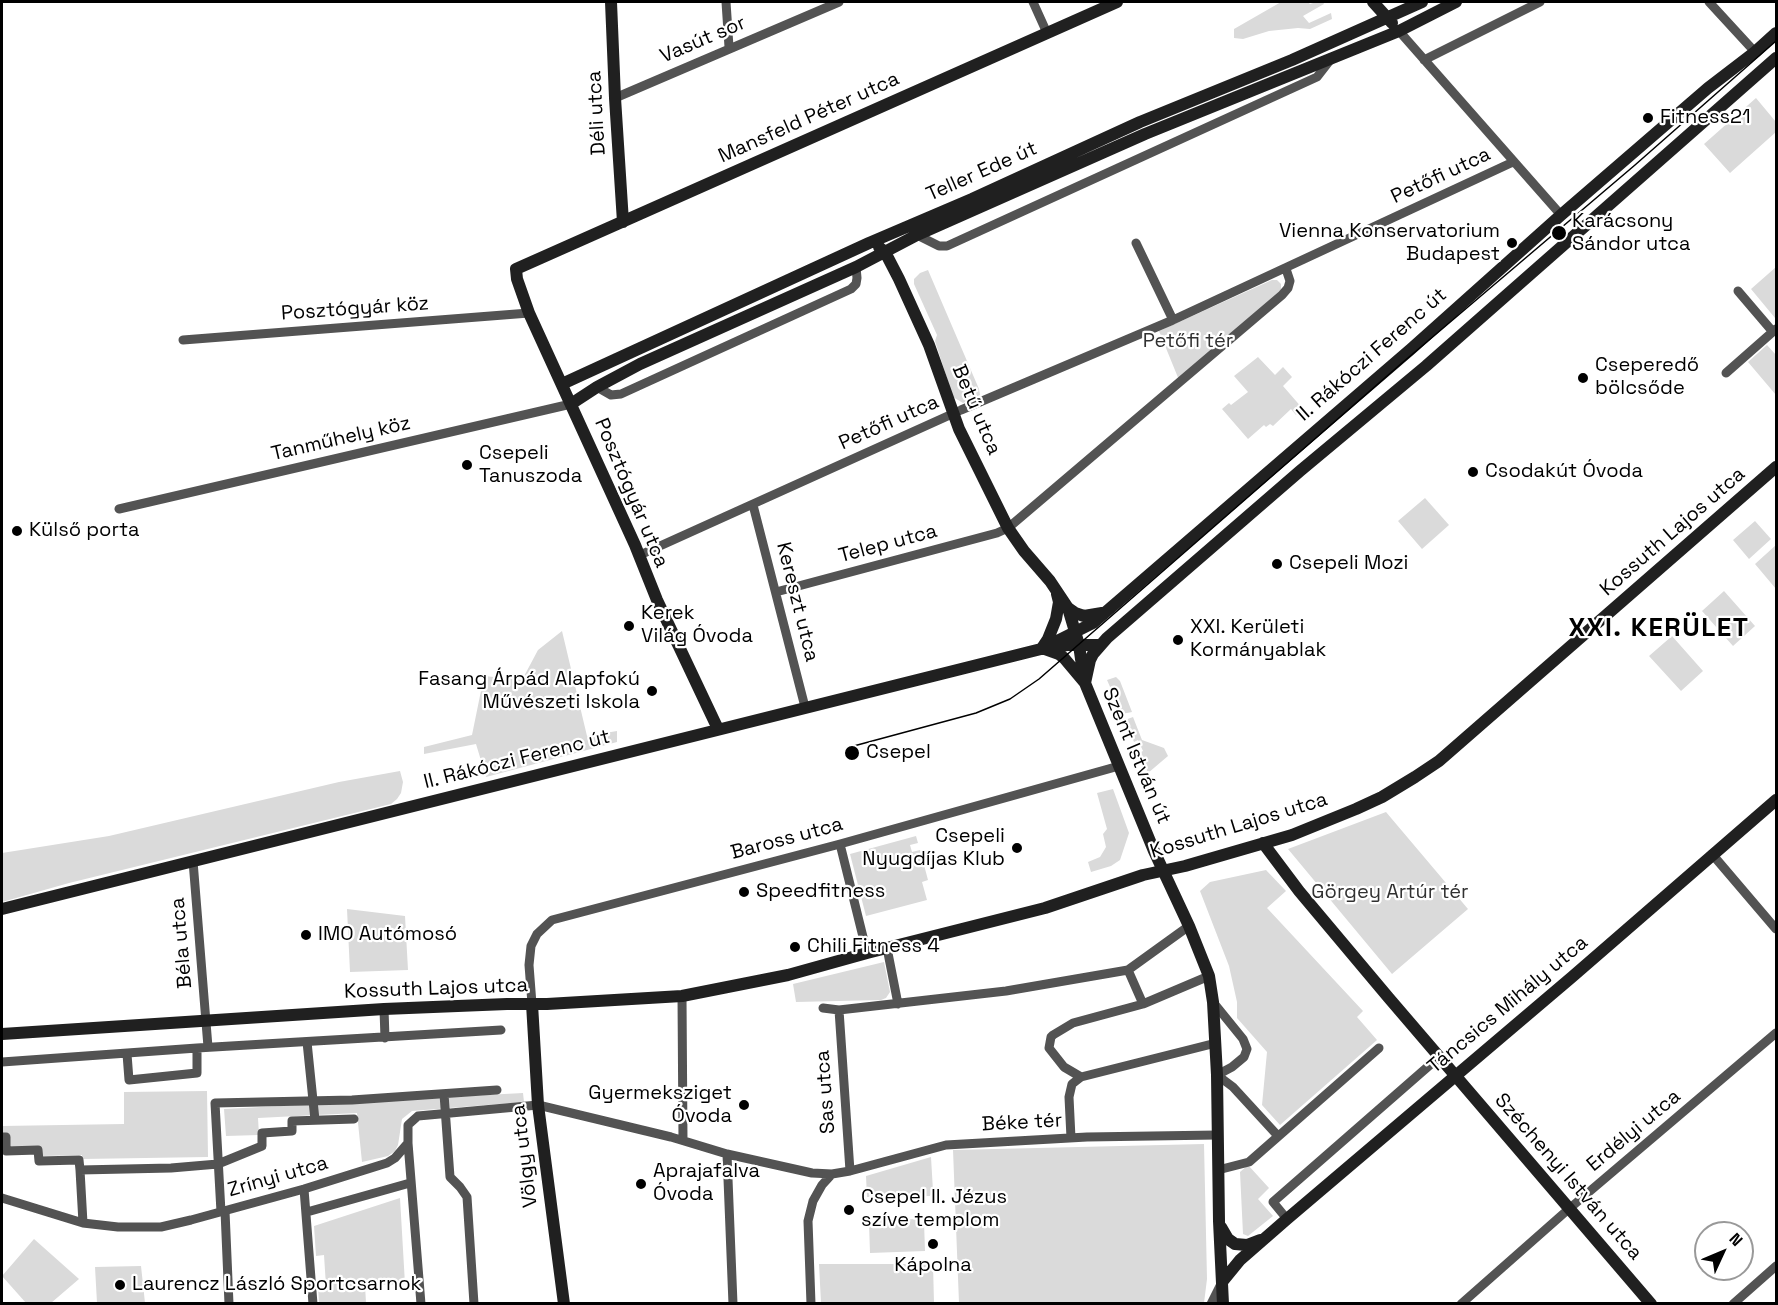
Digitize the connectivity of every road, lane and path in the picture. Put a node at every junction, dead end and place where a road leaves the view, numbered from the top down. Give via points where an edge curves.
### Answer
1 (611, 2) edge
2 (726, 2) edge
3 (839, 2) edge
4 (1033, 2) edge
5 (1118, 2) edge
6 (1373, 2) edge
7 (1422, 2) edge
8 (1456, 2) edge
9 (1540, 2) edge
10 (1709, 2) edge
11 (1387, 18) junction
12 (1399, 31) junction
13 (1047, 33) junction
14 (1776, 33) edge
15 (729, 47) junction
16 (1755, 52) junction
17 (1331, 58) junction
18 (1776, 58) edge
19 (1424, 60) junction
20 (615, 98) junction
21 (1514, 162) junction
22 (1561, 215) junction
23 (623, 222) junction
24 (916, 235) junction
25 (869, 243) junction
26 (1136, 243) dead end
27 (885, 252) junction
28 (856, 267) junction
29 (516, 269) joint
30 (1286, 269) junction
31 (1738, 291) dead end
32 (530, 313) junction
33 (1173, 320) junction
34 (1775, 331) edge
35 (183, 340) dead end
36 (1726, 373) dead end
37 (562, 384) junction
38 (597, 387) junction
39 (571, 404) junction
40 (953, 414) junction
41 (1776, 467) edge
42 (753, 505) junction
43 (119, 509) dead end
44 (1008, 528) junction
45 (639, 555) junction
46 (1056, 590) junction
47 (776, 592) junction
48 (1068, 608) junction
49 (1106, 612) junction
50 (1076, 632) junction
51 (1079, 645) junction
52 (1100, 645) junction
53 (1041, 648) junction
54 (1084, 683) junction
55 (805, 707) junction
56 (718, 729) junction
57 (1119, 766) junction
58 (1776, 800) edge
59 (1263, 843) junction
60 (840, 844) junction
61 (1712, 854) junction
62 (193, 861) junction
63 (1163, 871) junction
64 (2, 909) edge
65 (1189, 926) junction
66 (1776, 928) edge
67 (887, 948) junction
68 (867, 953) junction
69 (1128, 970) junction
70 (1209, 976) junction
71 (682, 996) junction
72 (1213, 1002) junction
73 (532, 1004) junction
74 (898, 1004) junction
75 (1143, 1004) junction
76 (823, 1008) dead end
77 (384, 1010) junction
78 (839, 1010) junction
79 (206, 1021) junction
80 (501, 1030) dead end
81 (2, 1034) edge
82 (1776, 1034) edge
83 (385, 1038) junction
84 (307, 1042) junction
85 (1216, 1043) junction
86 (208, 1047) junction
87 (1379, 1047) dead end
88 (197, 1048) junction
89 (127, 1054) junction
90 (1439, 1057) junction
91 (2, 1062) edge
92 (1217, 1075) junction
93 (1455, 1075) junction
94 (1081, 1077) junction
95 (497, 1090) dead end
96 (444, 1094) junction
97 (314, 1101) junction
98 (538, 1105) junction
99 (445, 1114) junction
100 (354, 1119) dead end
101 (315, 1120) junction
102 (1217, 1135) junction
103 (1278, 1136) junction
104 (2, 1137) edge
105 (1071, 1138) junction
106 (683, 1140) junction
107 (408, 1143) junction
108 (727, 1155) junction
109 (218, 1164) junction
110 (80, 1170) junction
111 (1218, 1170) junction
112 (850, 1171) junction
113 (832, 1174) junction
114 (410, 1183) junction
115 (304, 1189) junction
116 (2, 1198) edge
117 (1569, 1209) junction
118 (223, 1211) junction
119 (307, 1212) junction
120 (1287, 1219) junction
121 (1219, 1221) junction
122 (82, 1223) junction
123 (1264, 1239) junction
124 (1776, 1266) edge
125 (1222, 1282) junction
126 (229, 1304) edge
127 (313, 1304) edge
128 (421, 1304) edge
129 (474, 1304) edge
130 (564, 1304) edge
131 (734, 1304) edge
132 (811, 1304) edge
133 (1211, 1304) edge
134 (1223, 1304) edge
135 (1461, 1304) edge
136 (1651, 1304) edge
137 (1732, 1304) edge

1 - 20 street, Déli utca
2 - 15 street
3 - 15 street, Vasút sor
4 - 13 street
5 - 13 street, Mansfeld Péter utca
6 - 11 street
7 - 11 street, Teller Ede út
8 - 12 street, Teller Ede út
9 - 19 street
10 - 16 street
11 - 12 street
11 - 25 street, Teller Ede út via 1140,122
12 - 17 street, Teller Ede út
12 - 19 street
13 - 23 street, Mansfeld Péter utca
14 - 16 street, II. Rákóczi Ferenc út
15 - 20 street, Vasút sor
16 - 22 street, II. Rákóczi Ferenc út
17 - 24 street, Teller Ede út via 1145,134
17 - 24 street, Teller Ede út via 1317,77 947,246
18 - 52 street, II. Rákóczi Ferenc út
19 - 21 street
20 - 23 street, Déli utca
21 - 22 street
21 - 30 street, Petőfi utca
22 - 49 street, II. Rákóczi Ferenc út
23 - 29 street, Mansfeld Péter utca
24 - 27 street, Teller Ede út
25 - 27 street
25 - 37 street, Teller Ede út
26 - 33 street
27 - 28 street, Teller Ede út
27 - 40 street, Betű utca via 928,345
28 - 38 street, Teller Ede út
28 - 38 street via 857,278 851,289 621,394 611,395
29 - 32 street, Posztógyár utca
30 - 33 street, Petőfi utca
30 - 44 street via 1290,281 1281,295
31 - 34 street
32 - 35 street, Posztógyár köz
32 - 37 street, Posztógyár utca
33 - 40 street, Petőfi utca
34 - 36 street
37 - 39 street, Posztógyár utca
38 - 39 street, Teller Ede út
39 - 43 street, Tanműhely köz
39 - 45 street, Posztógyár utca
40 - 42 street, Petőfi utca
40 - 44 street, Betű utca
41 - 59 street, Kossuth Lajos utca via 1439,761 1356,809
42 - 45 street, Petőfi utca
42 - 47 street, Kereszt utca
44 - 46 street, Betű utca
44 - 47 street, Telep utca
45 - 56 street, Posztógyár utca
46 - 48 street, Betű utca
46 - 53 street via 1059,612
47 - 55 street, Kereszt utca
48 - 49 street via 1084,616
48 - 50 street, Betű utca
49 - 50 street, II. Rákóczi Ferenc út
50 - 51 street, Betű utca
50 - 53 street, II. Rákóczi Ferenc út
51 - 52 street, II. Rákóczi Ferenc út
51 - 53 street, II. Rákóczi Ferenc út
51 - 54 street, Szent István út
52 - 54 street, Szent István út via 1090,660
53 - 54 street, Szent István út via 1065,658
53 - 55 street, II. Rákóczi Ferenc út
54 - 57 street, Szent István út
55 - 56 street, II. Rákóczi Ferenc út
56 - 62 street, II. Rákóczi Ferenc út
57 - 60 street, Baross utca
57 - 63 street, Szent István út
58 - 61 street, Táncsics Mihály utca
59 - 63 street, Kossuth Lajos utca
59 - 90 street
60 - 68 street
60 - 73 street, Baross utca via 552,920 531,946
61 - 66 street
61 - 93 street, Táncsics Mihály utca
62 - 64 street, II. Rákóczi Ferenc út
62 - 79 street, Béla utca
63 - 65 street, Szent István út
63 - 67 street, Kossuth Lajos utca via 1045,908
65 - 69 street
65 - 70 street, Szent István út
67 - 68 street, Kossuth Lajos utca
67 - 74 street
68 - 71 street, Kossuth Lajos utca via 788,975
69 - 74 street
69 - 75 street
70 - 72 street, Szent István út
70 - 75 street
71 - 73 street, Kossuth Lajos utca
71 - 106 street
72 - 85 street, Szent István út
72 - 92 street via 1247,1049 1244,1057
73 - 77 street, Kossuth Lajos utca
73 - 98 street, Völgy utca
74 - 78 street
75 - 94 street via 1073,1023 1051,1037 1049,1048 1053,1054 1064,1067
76 - 78 street
77 - 79 street, Kossuth Lajos utca
77 - 83 street
78 - 112 street, Sas utca
79 - 81 street, Kossuth Lajos utca
79 - 86 street, Béla utca
80 - 83 street
82 - 117 street, Erdélyi utca
83 - 84 street
84 - 86 street
84 - 97 street
85 - 92 street, Szent István út
85 - 94 street
86 - 88 street
87 - 103 street
88 - 89 street
88 - 89 street via 197,1073 129,1080
89 - 91 street
90 - 93 street
90 - 120 street via 1274,1203
92 - 102 street, Szent István út
92 - 103 street
93 - 117 street, Széchenyi István utca
93 - 120 street, Táncsics Mihály utca
94 - 105 street via 1072,1084 1069,1097
95 - 96 street
96 - 97 street
96 - 99 street
97 - 101 street
97 - 109 street via 215,1103
98 - 99 street, Zrínyi utca
98 - 106 street, Béke tér
98 - 130 street, Völgy utca
99 - 107 street, Zrínyi utca via 414,1118 407,1128
99 - 129 street via 450,1177 467,1197
100 - 101 street
101 - 109 street via 292,1121 292,1131 262,1133 262,1146
102 - 105 street, Béke tér
102 - 111 street, Szent István út
103 - 111 street via 1249,1162
104 - 110 street via 6,1137 6,1151 38,1150 39,1161 79,1160
105 - 112 street, Béke tér via 946,1145
106 - 108 street, Béke tér
107 - 114 street
107 - 115 street, Zrínyi utca via 387,1163
108 - 113 street, Béke tér via 800,1172
108 - 131 street
109 - 110 street
109 - 118 street
110 - 122 street
111 - 121 street, Szent István út
112 - 113 street, Béke tér
113 - 132 street via 813,1201 808,1221
114 - 119 street
114 - 128 street
115 - 118 street, Zrínyi utca
115 - 119 street
116 - 122 street, Zrínyi utca
117 - 135 street, Erdélyi utca
117 - 136 street, Széchenyi István utca
118 - 122 street, Zrínyi utca via 161,1227
118 - 126 street
119 - 127 street
120 - 123 street, Táncsics Mihály utca
121 - 123 street via 1225,1235 1235,1244 1247,1245
121 - 125 street, Szent István út
123 - 125 street, Táncsics Mihály utca
124 - 137 street
125 - 133 street
125 - 134 street, Szent István út

